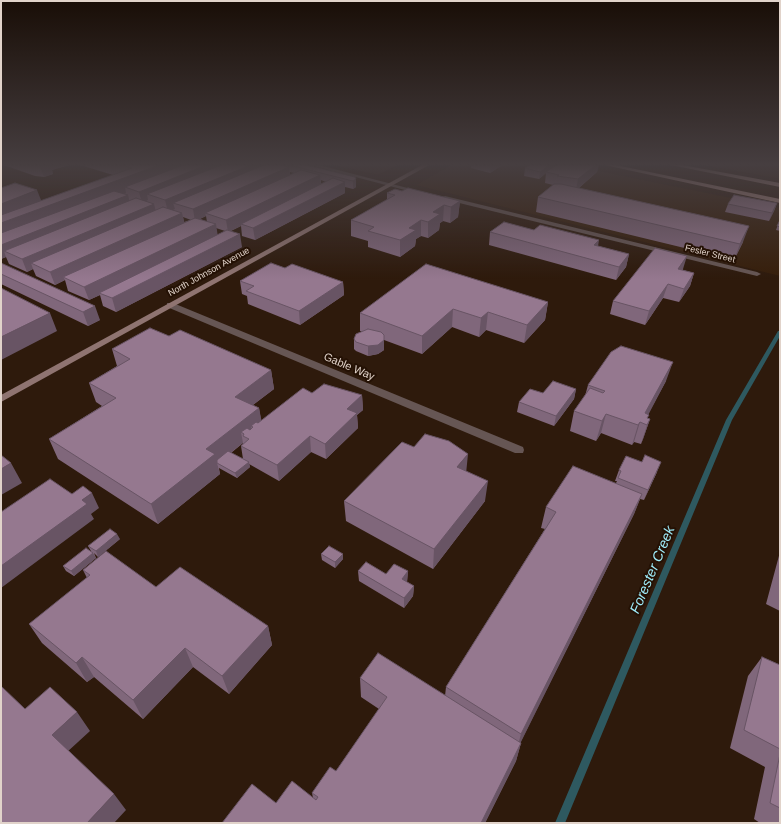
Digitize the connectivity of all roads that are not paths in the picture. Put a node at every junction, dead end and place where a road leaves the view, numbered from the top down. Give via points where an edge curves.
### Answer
1 (356, 202) edge
2 (462, 202) edge
3 (756, 274) dead end
4 (170, 305) junction
5 (1, 399) edge
6 (519, 450) dead end

1 - 4 main road, North Johnson Avenue
2 - 3 street, Fesler Street
4 - 5 main road, North Johnson Avenue
4 - 6 street, Gable Way

